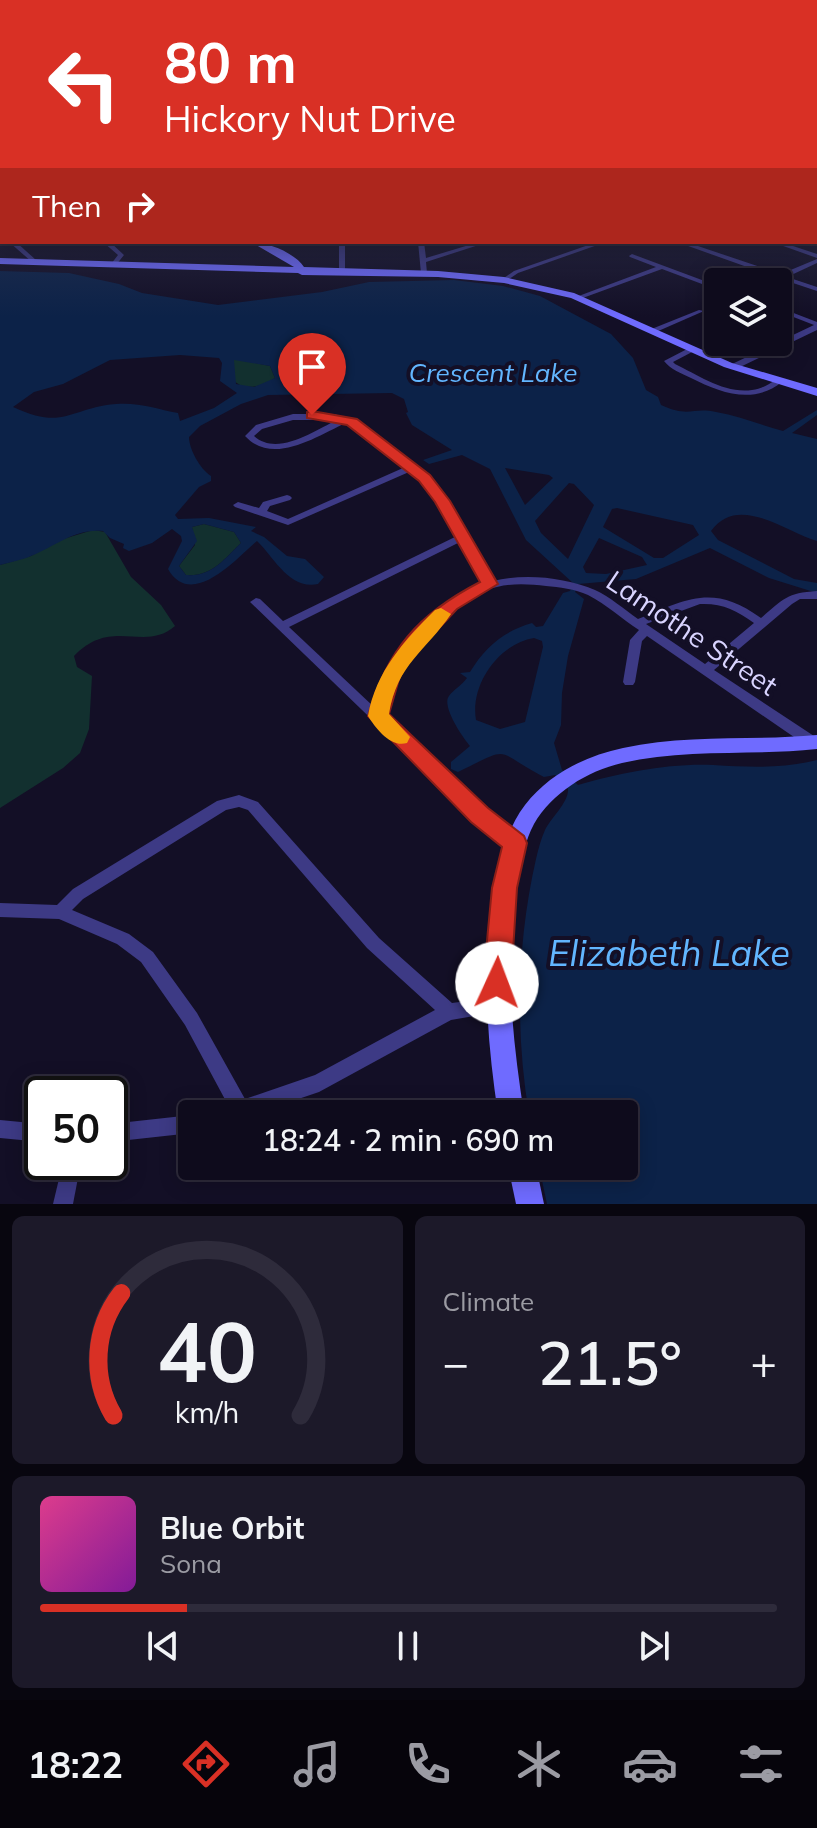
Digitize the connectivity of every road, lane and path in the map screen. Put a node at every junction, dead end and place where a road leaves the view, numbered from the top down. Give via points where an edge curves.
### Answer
1 (14, 244) edge
2 (108, 244) edge
3 (261, 244) edge
4 (342, 244) edge
5 (421, 244) edge
6 (478, 244) edge
7 (597, 244) edge
8 (686, 244) edge
9 (780, 244) edge
10 (632, 256) dead end
11 (817, 258) edge
12 (0, 261) edge
13 (34, 261) junction
14 (423, 261) junction
15 (114, 264) junction
16 (663, 267) junction
17 (755, 268) edge
18 (792, 271) edge
19 (302, 272) junction
20 (342, 273) junction
21 (424, 273) junction
22 (504, 280) junction
23 (792, 281) edge
24 (704, 283) edge
25 (817, 289) edge
26 (578, 298) junction
27 (701, 311) dead end
28 (792, 315) edge
29 (817, 326) edge
30 (653, 330) junction
31 (691, 349) junction
32 (733, 367) junction
33 (778, 382) junction
34 (817, 392) edge
35 (345, 420) junction
36 (410, 468) junction
37 (287, 498) dead end
38 (238, 505) dead end
39 (261, 512) junction
40 (462, 537) junction
41 (490, 584) junction
42 (817, 595) edge
43 (256, 602) dead end
44 (761, 623) junction
45 (282, 626) junction
46 (642, 626) junction
47 (706, 670) junction
48 (629, 682) dead end
49 (378, 716) junction
50 (814, 742) edge
51 (515, 843) junction
52 (0, 910) edge
53 (60, 912) junction
54 (497, 1005) junction
55 (449, 1012) junction
56 (229, 1100) edge
57 (270, 1100) edge
58 (509, 1100) edge
59 (178, 1126) edge
60 (0, 1129) edge
61 (24, 1131) edge
62 (128, 1131) edge
63 (68, 1180) edge
64 (525, 1180) edge
65 (63, 1204) edge
66 (530, 1204) edge

1 - 13 street
2 - 15 street via 120,254
3 - 19 street via 294,261
4 - 20 street
5 - 14 street
6 - 14 street
7 - 22 street
8 - 17 street
9 - 11 street
10 - 16 street
11 - 18 street
12 - 13 street
13 - 15 street
14 - 21 street
15 - 19 street
16 - 24 street
16 - 26 street
19 - 20 street
20 - 21 street
21 - 22 street
22 - 26 street
23 - 25 street
26 - 30 street
27 - 30 street
28 - 29 street
29 - 32 street
30 - 31 street
31 - 32 street
31 - 33 street via 668,361 741,395 759,393
32 - 33 street
33 - 34 street
35 - 35 street via 312,415 277,421 249,436 269,449
35 - 36 street
36 - 39 street via 288,522
36 - 40 street via 433,487
37 - 39 street via 266,504
38 - 39 street
40 - 41 street
40 - 45 street
41 - 46 street, Lamothe Street via 574,588 592,593
41 - 49 street via 451,605 401,656
42 - 44 street via 798,596
43 - 45 street
44 - 46 street via 735,605 710,598
44 - 47 street
45 - 49 street
46 - 47 street, Lamothe Street
46 - 48 street
47 - 50 street, Lamothe Street
49 - 51 street
50 - 51 street via 653,749 595,763 564,780 530,812
51 - 54 street via 500,929
52 - 53 street
53 - 55 street via 134,858 222,805 239,801 253,806 373,943
53 - 56 street via 123,939 147,957 191,1019
54 - 55 street
54 - 58 street
55 - 57 street via 319,1083
59 - 62 street
60 - 61 street
63 - 65 street
64 - 66 street

